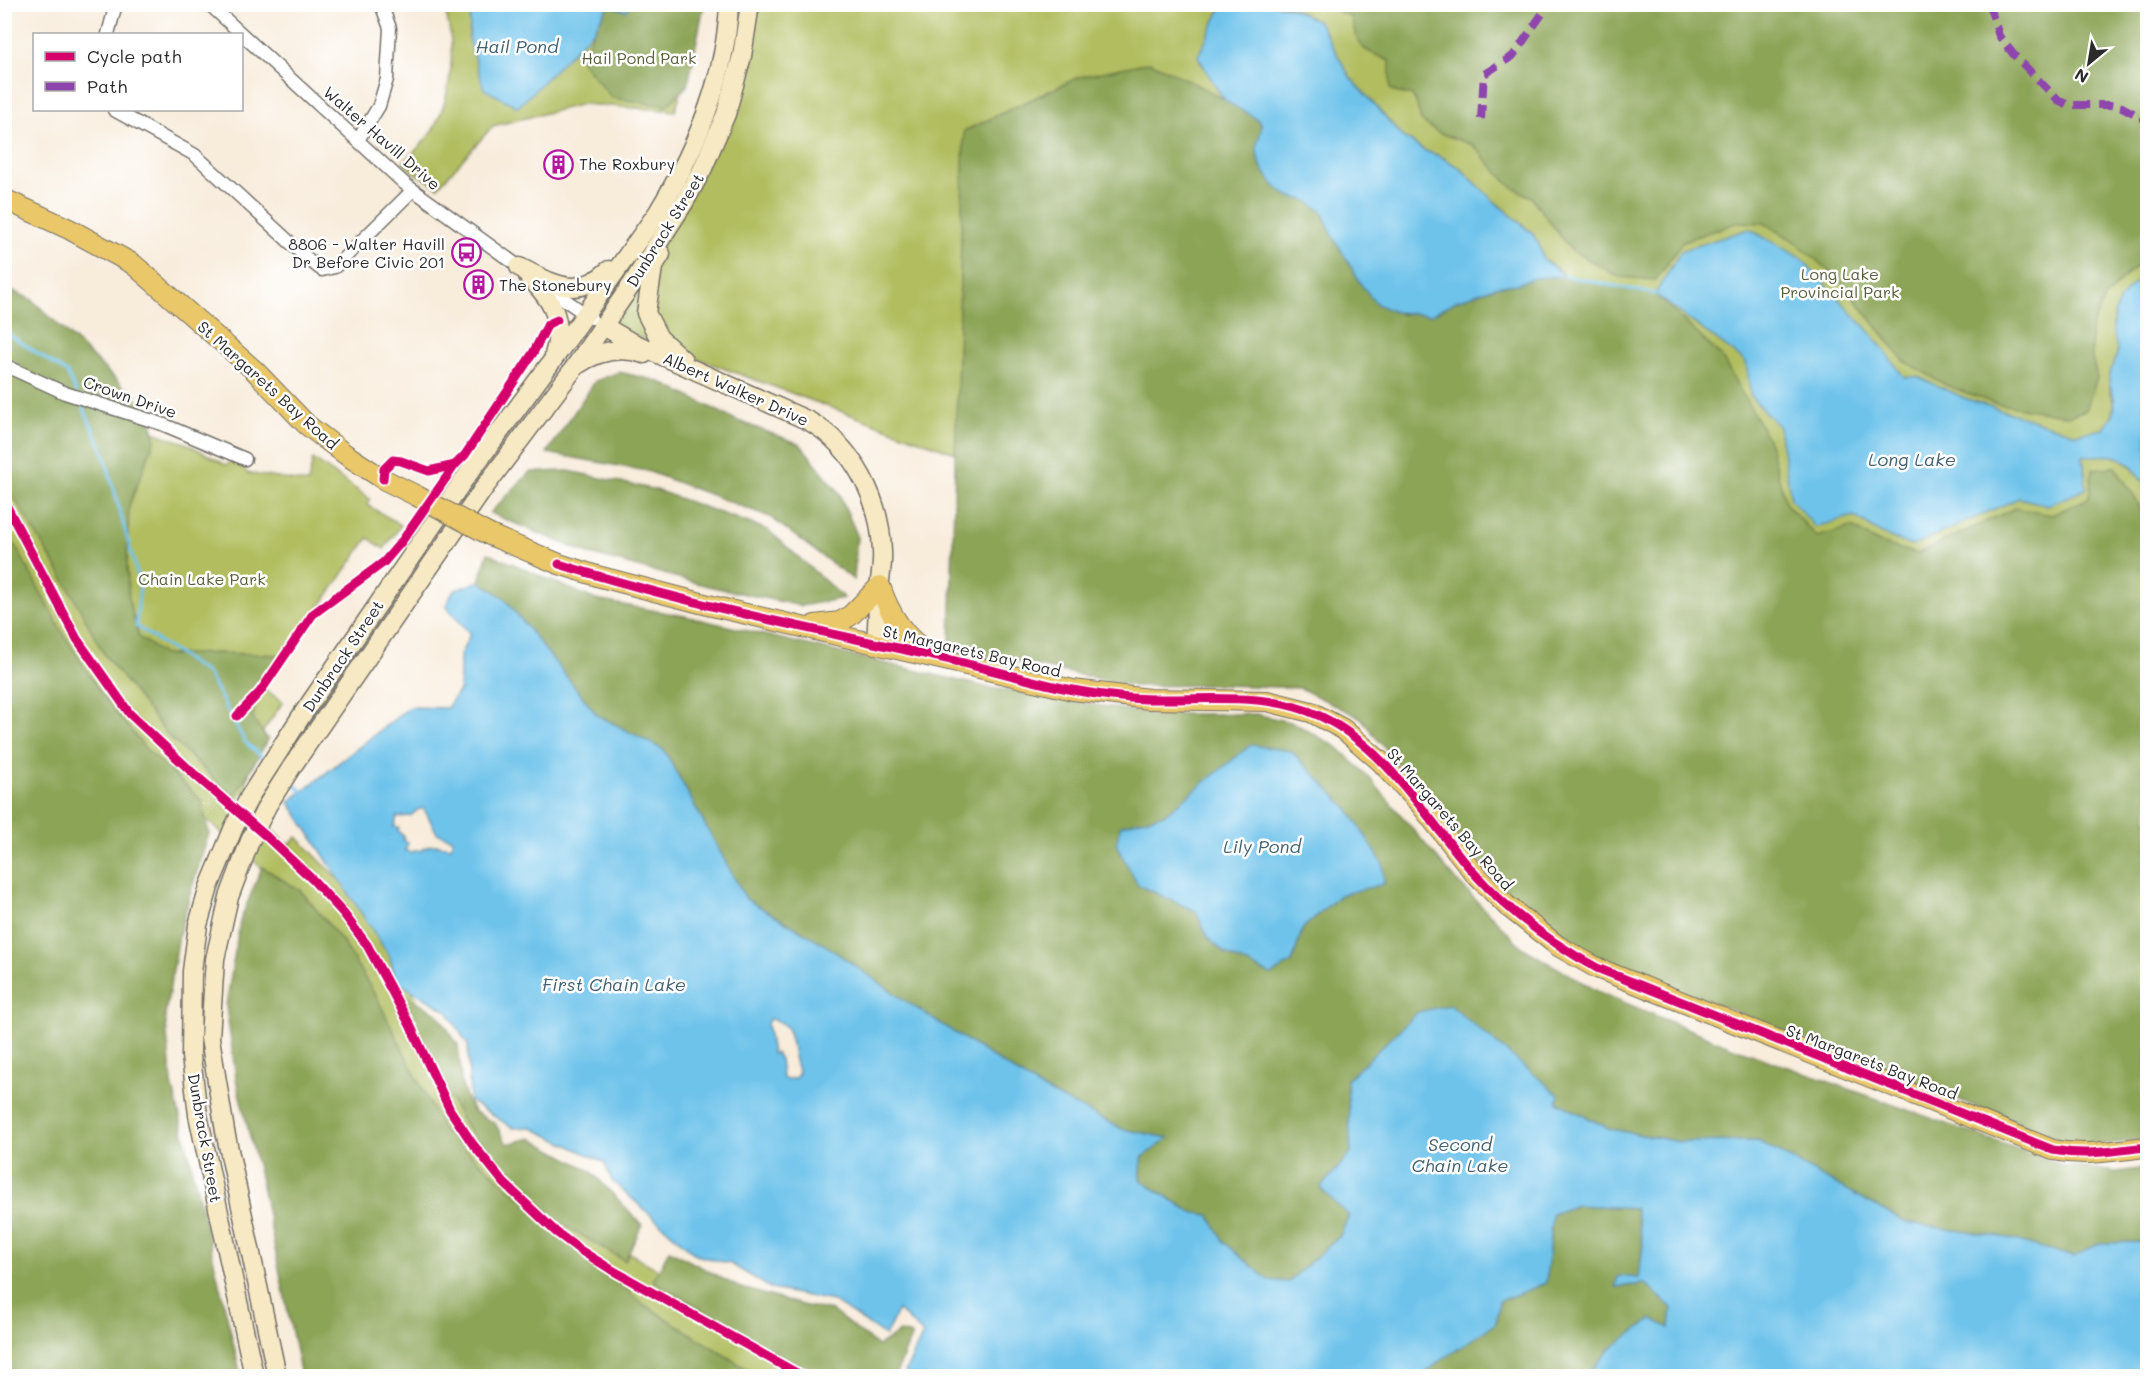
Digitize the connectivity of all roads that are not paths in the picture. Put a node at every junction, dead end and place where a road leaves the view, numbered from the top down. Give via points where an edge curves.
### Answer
1 (116, 4) edge
2 (209, 4) edge
3 (381, 4) edge
4 (729, 4) edge
5 (750, 4) edge
6 (108, 33) edge
7 (241, 33) edge
8 (243, 35) edge
9 (116, 111) edge
10 (358, 140) junction
11 (413, 190) junction
12 (4, 199) edge
13 (671, 224) junction
14 (630, 250) junction
15 (519, 267) junction
16 (585, 314) junction
17 (602, 325) junction
18 (550, 364) junction
19 (4, 365) edge
20 (694, 370) junction
21 (572, 371) junction
22 (245, 459) dead end
23 (880, 586) junction
24 (806, 628) junction
25 (876, 644) junction
26 (940, 657) junction
27 (2148, 1147) edge
28 (254, 1377) edge
29 (277, 1377) edge

1 - 6 street
2 - 7 street, Walter Havill Drive
3 - 10 street via 390,28 387,79 379,106
4 - 14 main road, Dunbrack Street via 711,101 688,158 658,212
5 - 13 main road, Dunbrack Street via 742,56 726,114 704,168
8 - 10 street, Walter Havill Drive
9 - 11 street via 195,155 322,270 335,267
10 - 11 street, Walter Havill Drive
11 - 15 street, Walter Havill Drive
12 - 24 main road, St Margarets Bay Road, bridge via 133,264 254,370 307,425 383,479 490,535 560,564
13 - 17 main road, Dunbrack Street
13 - 20 main road via 653,267 646,313 659,338
14 - 15 main road via 602,276 581,287 569,288
14 - 16 main road, Dunbrack Street
15 - 16 street, Walter Havill Drive
15 - 18 main road via 546,294 556,315 557,345
16 - 17 street, Walter Havill Drive
16 - 18 main road, Dunbrack Street
17 - 20 main road, Albert Walker Drive
17 - 21 main road, Dunbrack Street
18 - 28 main road, Dunbrack Street via 418,544 302,715 250,796 209,887 198,925 192,971 191,1056 198,1115
19 - 22 street, Crown Drive via 65,393 162,424
20 - 21 main road via 639,352 611,350 594,355
20 - 23 main road, Albert Walker Drive via 808,421 844,451 867,487 878,519 882,552
21 - 29 main road, Dunbrack Street via 484,488 267,806 249,841 229,897 215,959 210,1038 225,1131
23 - 24 main road via 840,622
23 - 25 main road, Albert Walker Drive
23 - 26 main road via 899,626 921,647
24 - 25 main road, St Margarets Bay Road
25 - 26 main road, St Margarets Bay Road
26 - 27 main road, St Margarets Bay Road via 1083,691 1149,699 1258,700 1311,712 1343,729 1380,761 1421,805 1474,874 1506,905 1549,940 1597,969 2053,1150 2100,1154

